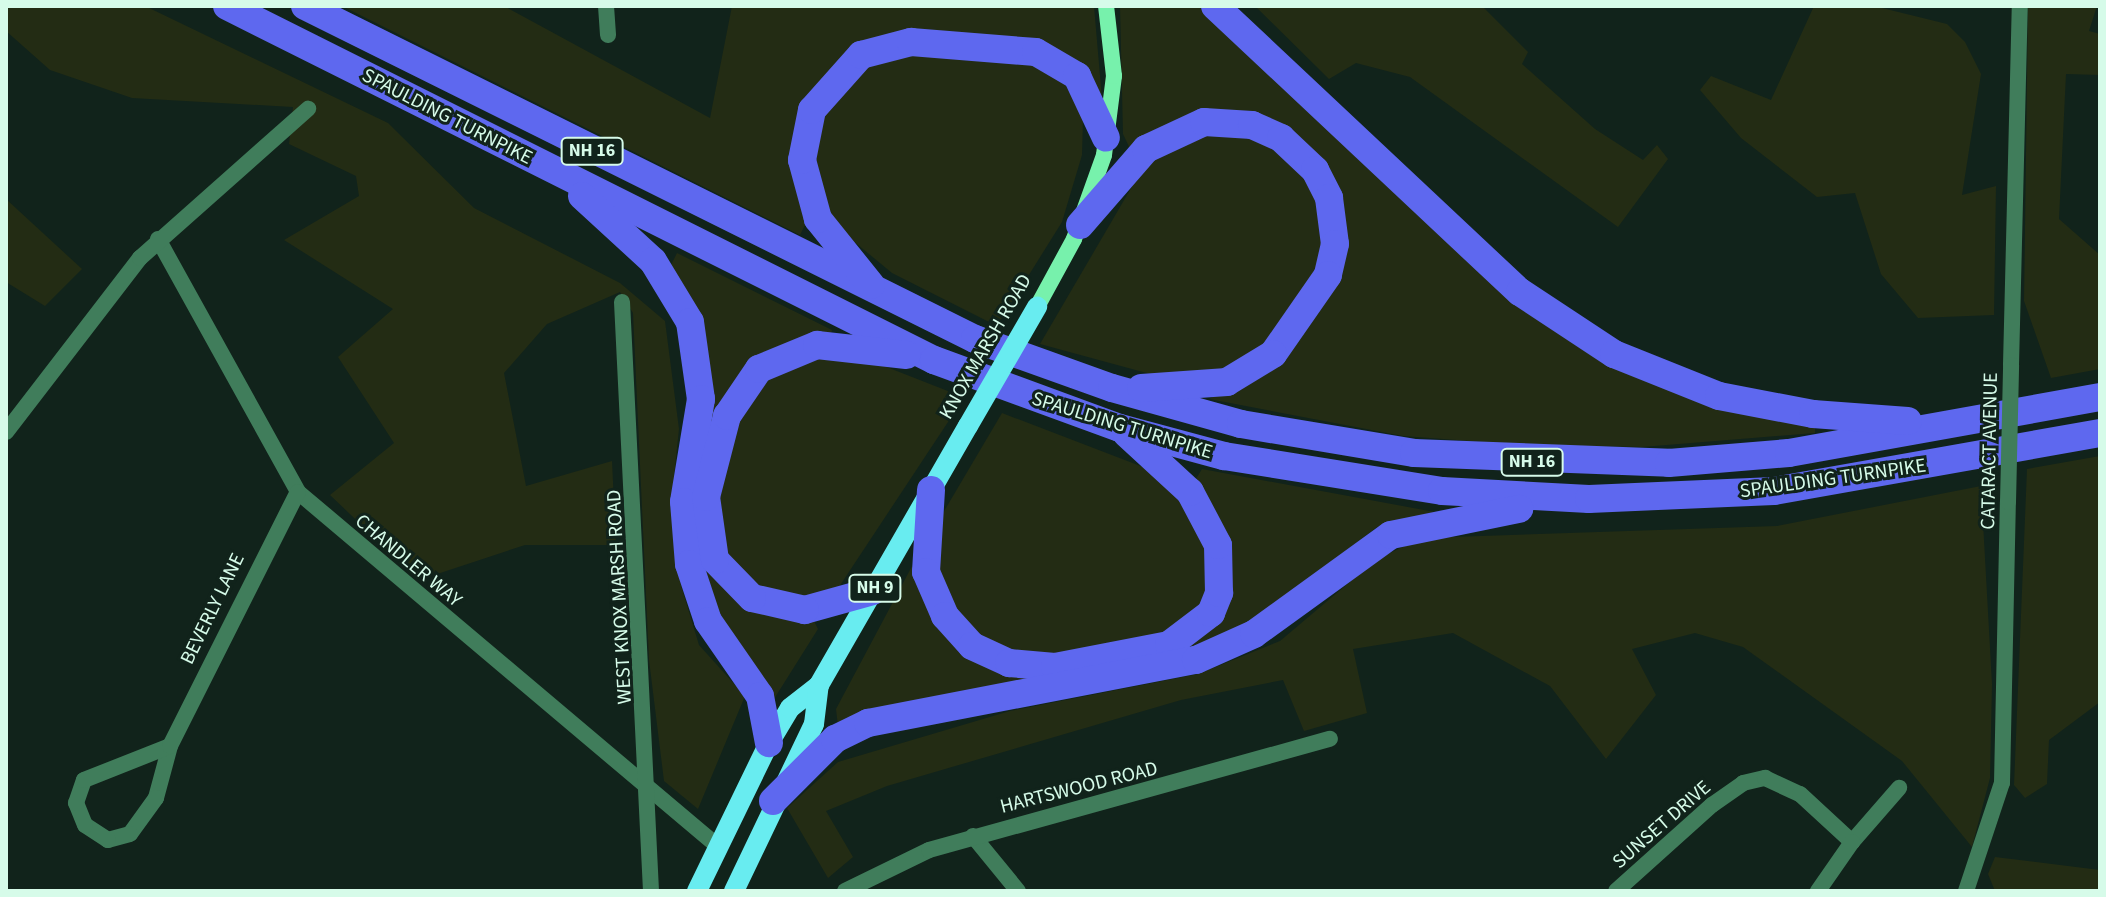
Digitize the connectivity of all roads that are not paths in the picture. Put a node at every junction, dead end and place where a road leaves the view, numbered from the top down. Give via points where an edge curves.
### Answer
1 (227, 6) edge
2 (305, 6) edge
3 (606, 6) edge
4 (1106, 6) edge
5 (1215, 6) edge
6 (2020, 6) edge
7 (608, 35) dead end
8 (308, 109) dead end
9 (1106, 138) junction
10 (555, 171) junction
11 (1080, 225) junction
12 (158, 239) junction
13 (880, 295) junction
14 (622, 302) dead end
15 (1037, 307) joint
16 (934, 360) junction
17 (1112, 388) junction
18 (2100, 397) edge
19 (1957, 423) junction
20 (1120, 428) junction
21 (6, 432) edge
22 (2100, 433) edge
23 (931, 490) junction
24 (298, 492) junction
25 (1589, 499) junction
26 (873, 591) junction
27 (819, 685) junction
28 (1330, 739) dead end
29 (769, 743) junction
30 (170, 746) junction
31 (1899, 788) dead end
32 (651, 796) junction
33 (773, 801) junction
34 (973, 836) junction
35 (1852, 842) junction
36 (715, 844) junction
37 (697, 890) edge
38 (651, 891) edge
39 (734, 891) edge
40 (845, 891) edge
41 (1018, 891) edge
42 (1616, 891) edge
43 (1818, 891) edge
44 (1966, 891) edge

1 - 10 highway, SPAULDING TURNPIKE / NH 16
2 - 13 highway, SPAULDING TURNPIKE / NH 16
3 - 7 street
4 - 9 main road, KNOX MARSH ROAD / NH 9 via 1114,76
5 - 19 highway via 1520,292 1614,354 1719,396 1769,407
6 - 44 street, CATARACT AVENUE, bridge via 2002,783
8 - 12 street
9 - 11 main road, KNOX MARSH ROAD / NH 9
9 - 13 highway via 1077,76 1036,52 911,42 885,45 842,68 812,110 804,171 818,219
10 - 16 highway, SPAULDING TURNPIKE / NH 16
10 - 29 highway via 647,253 690,322 701,399 684,502 689,564 708,621 760,696
11 - 15 main road, KNOX MARSH ROAD / NH 9
11 - 17 highway via 1159,139 1220,121 1252,125 1294,147 1315,170 1333,213 1332,260 1321,290 1263,363 1214,385
12 - 21 street
12 - 24 street, CHANDLER WAY
13 - 17 highway, SPAULDING TURNPIKE / NH 16
14 - 32 street, WEST KNOX MARSH ROAD
15 - 23 main road, KNOX MARSH ROAD / NH 9, bridge
16 - 20 highway, SPAULDING TURNPIKE / NH 16
16 - 26 highway via 837,345 793,351 747,380 720,441 705,523 731,581 765,604 791,610
17 - 19 highway, SPAULDING TURNPIKE / NH 16 via 1302,437 1499,461 1733,459
18 - 19 highway, SPAULDING TURNPIKE / NH 16
20 - 23 highway via 1190,492 1218,545 1220,583 1211,613 1169,645 1055,667 1009,663 972,646 945,616 926,572
20 - 25 highway, SPAULDING TURNPIKE / NH 16 via 1358,481
22 - 25 highway, SPAULDING TURNPIKE / NH 16 via 1774,491
23 - 26 main road, KNOX MARSH ROAD / NH 9
24 - 30 street, BEVERLY LANE
24 - 32 street, CHANDLER WAY
25 - 33 highway via 1405,529 1254,634 1196,660 868,723 835,739
26 - 27 main road, KNOX MARSH ROAD / NH 9
27 - 29 main road, KNOX MARSH ROAD / NH 9 via 790,708
27 - 33 main road, KNOX MARSH ROAD / NH 9 via 814,724
28 - 34 street, HARTSWOOD ROAD
29 - 36 main road, KNOX MARSH ROAD / NH 9
30 - 30 street, BEVERLY LANE via 156,798 130,834 108,840 85,825 76,803 84,780
31 - 35 street
32 - 36 street, CHANDLER WAY
32 - 38 street, WEST KNOX MARSH ROAD
33 - 39 main road, KNOX MARSH ROAD / NH 9
34 - 40 street, HARTSWOOD ROAD via 906,857
34 - 41 street
35 - 42 street, SUNSET DRIVE via 1800,794 1765,778 1743,783 1712,805
35 - 43 street
36 - 37 main road, KNOX MARSH ROAD / NH 9

